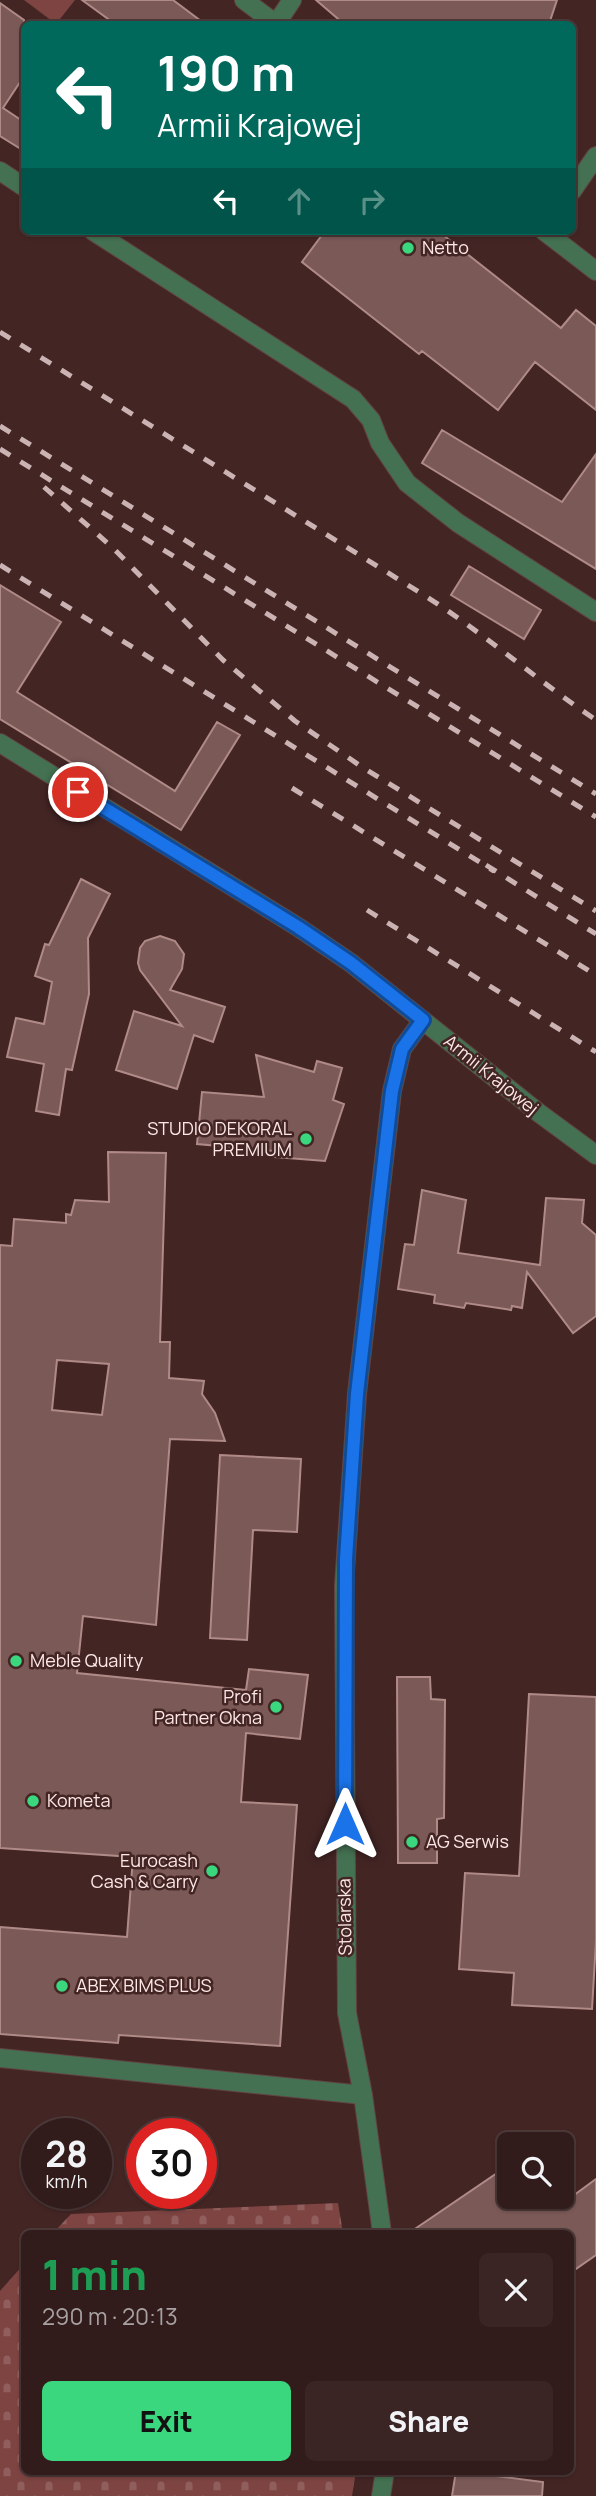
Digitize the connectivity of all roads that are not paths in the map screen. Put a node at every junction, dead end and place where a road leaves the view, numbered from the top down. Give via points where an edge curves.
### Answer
1 (244, 0) edge
2 (292, 0) edge
3 (272, 21) edge
4 (278, 21) edge
5 (596, 156) edge
6 (0, 171) edge
7 (21, 185) edge
8 (576, 185) edge
9 (99, 235) edge
10 (549, 235) edge
11 (596, 271) edge
12 (596, 612) edge
13 (0, 743) edge
14 (423, 1020) junction
15 (596, 1156) edge
16 (0, 2058) edge
17 (363, 2095) junction
18 (382, 2230) edge
19 (384, 2475) edge
20 (381, 2496) edge

1 - 3 street
2 - 4 street
5 - 8 street
6 - 7 street
9 - 12 street via 352,399 371,420 380,443 407,483 458,523
10 - 11 street
13 - 14 street, Armii Krajowej via 298,927
14 - 15 street, Armii Krajowej
14 - 17 street, Stolarska via 402,1049 392,1091 357,1394 344,1586 347,2013
16 - 17 street
17 - 18 street, Stolarska
19 - 20 street

